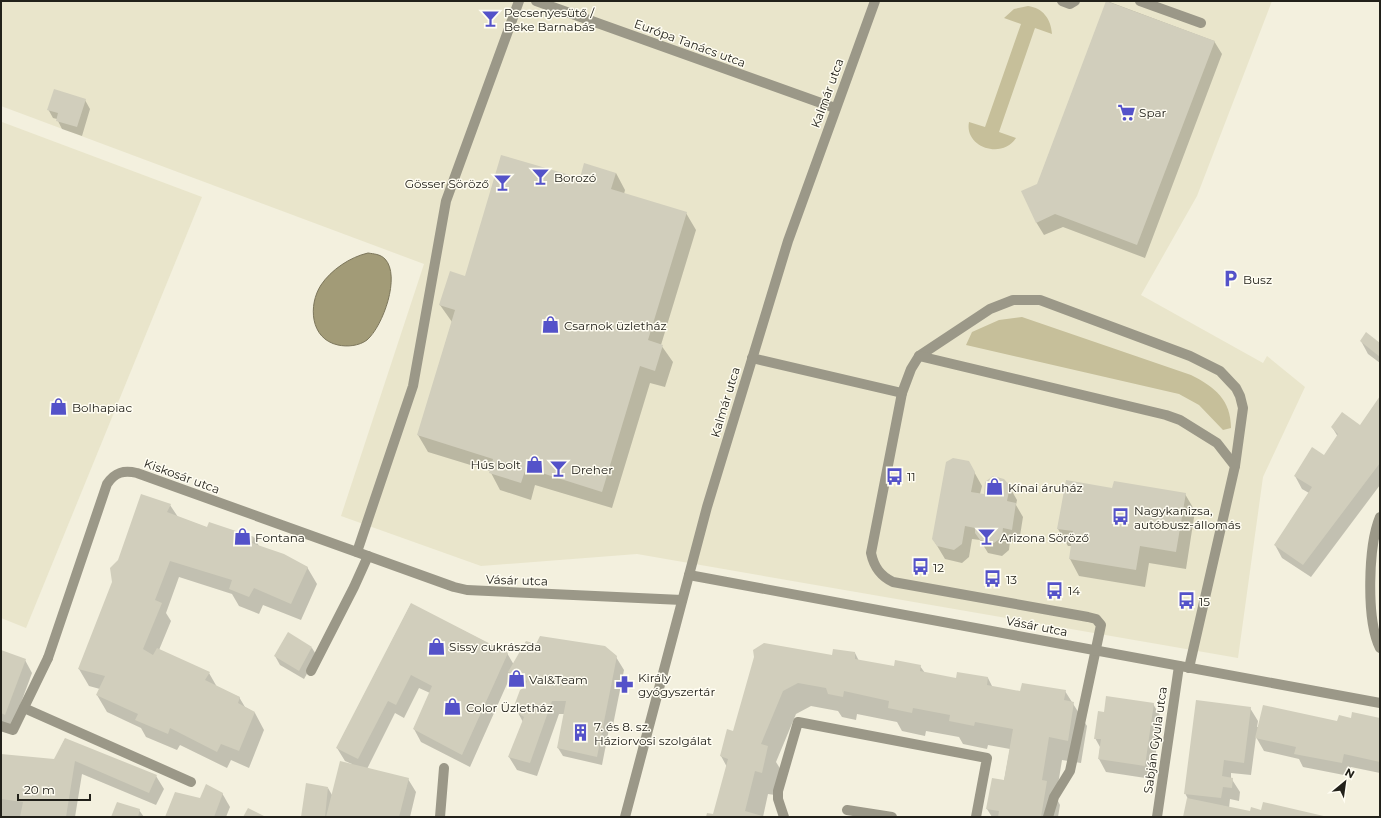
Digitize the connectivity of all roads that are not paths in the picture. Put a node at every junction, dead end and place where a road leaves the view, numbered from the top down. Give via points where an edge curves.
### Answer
1 (519, 1) edge
2 (536, 1) edge
3 (875, 1) edge
4 (1062, 1) edge
5 (1074, 1) edge
6 (1140, 1) edge
7 (1201, 23) dead end
8 (835, 108) junction
9 (919, 356) junction
10 (752, 358) junction
11 (902, 393) junction
12 (1235, 466) junction
13 (1380, 517) edge
14 (356, 552) junction
15 (368, 556) junction
16 (689, 575) junction
17 (682, 600) junction
18 (1380, 648) edge
19 (1096, 650) junction
20 (1184, 667) junction
21 (311, 671) dead end
22 (1380, 703) edge
23 (24, 708) junction
24 (1, 726) edge
25 (444, 768) dead end
26 (191, 782) dead end
27 (847, 810) dead end
28 (440, 817) edge
29 (624, 817) edge
30 (784, 817) edge
31 (892, 817) edge
32 (976, 817) edge
33 (1048, 817) edge
34 (1156, 817) edge

1 - 14 street via 446,201 413,386
2 - 8 street, Európa Tanács utca
3 - 8 street, Kalmár utca
4 - 5 street via 1070,4
6 - 7 street
8 - 10 street, Kalmár utca via 788,241
9 - 11 street
9 - 12 street via 1166,415 1180,420 1217,443
9 - 12 street, Sabján Gyula utca via 990,309 1013,300 1040,300 1190,356 1220,371 1236,388 1243,408
10 - 11 street
10 - 16 street, Kalmár utca
11 - 19 street via 871,553 878,571 893,582 1096,619 1101,625
12 - 20 street, Sabján Gyula utca
13 - 18 street via 1370,569 1373,612
14 - 15 street, Vásár utca
14 - 23 street, Kiskosár utca via 137,473 120,472 107,484 48,658
15 - 17 street, Vásár utca via 467,590
15 - 21 street
16 - 17 street, Kalmár utca
16 - 19 street, Vásár utca
17 - 29 street, Kalmár utca
19 - 20 street, Vásár utca
19 - 33 street via 1070,770 1054,797
20 - 22 street, Vásár utca
20 - 34 street, Sabján Gyula utca
23 - 24 street, Kiskosár utca via 13,730
23 - 26 street
25 - 28 street
27 - 31 street
30 - 32 street via 778,791 798,722 987,758

